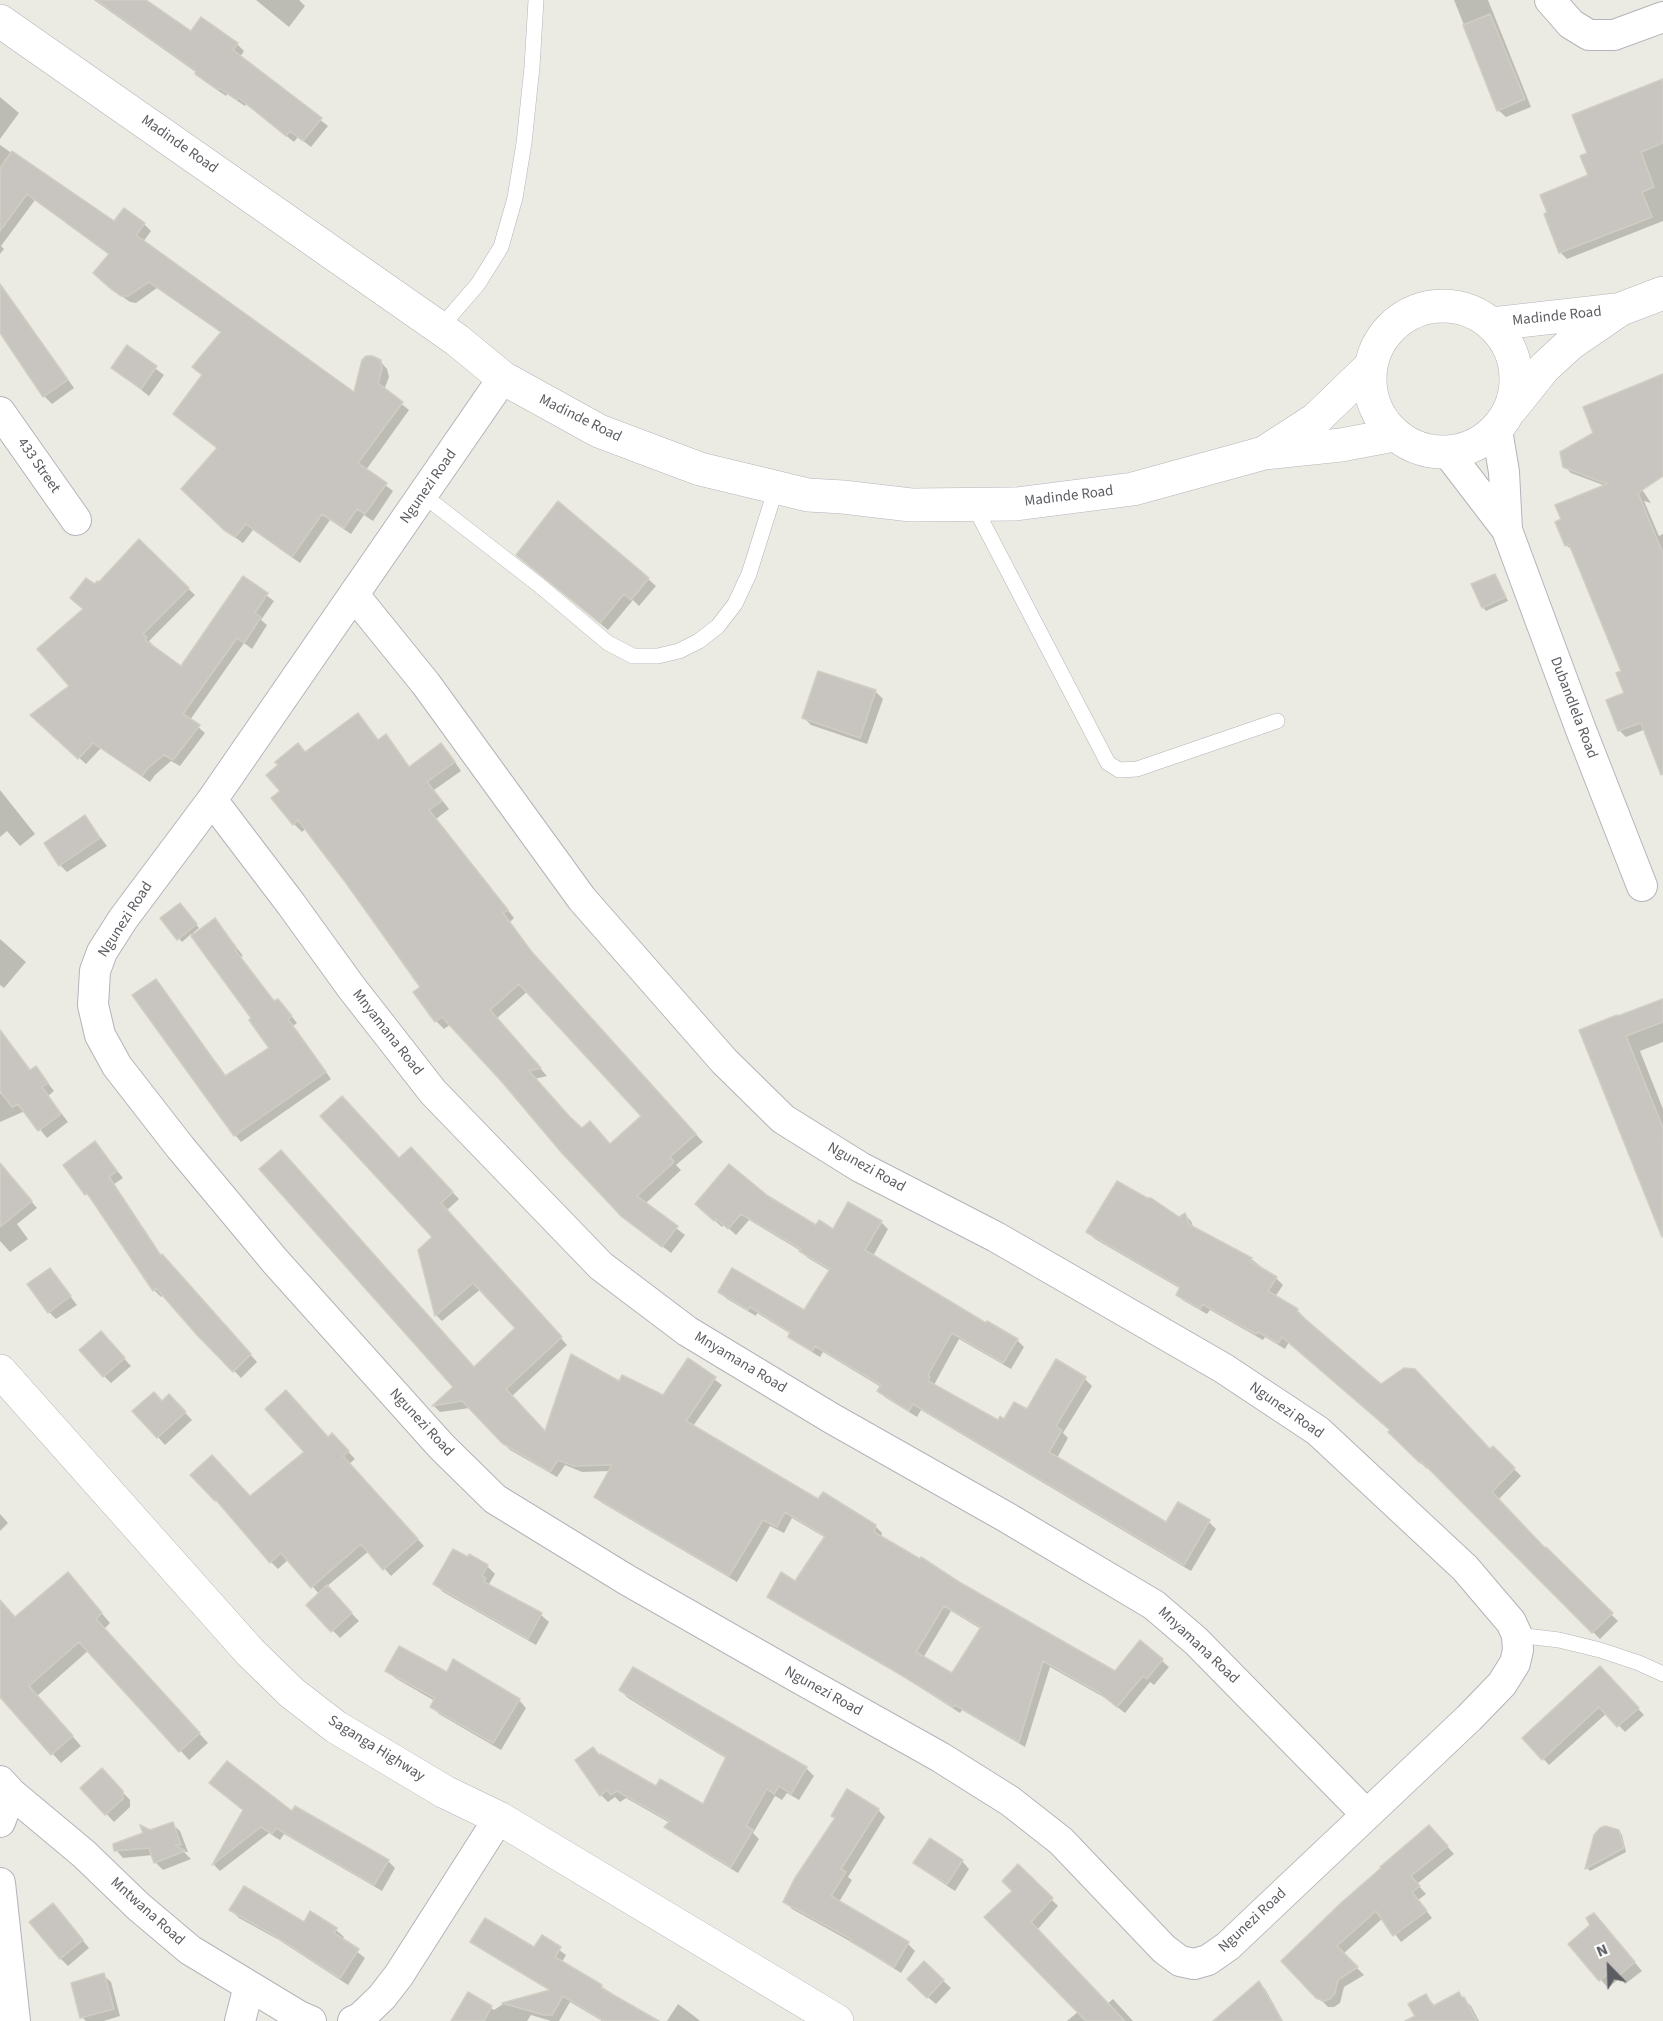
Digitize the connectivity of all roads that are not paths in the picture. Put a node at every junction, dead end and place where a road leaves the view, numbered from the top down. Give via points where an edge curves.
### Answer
1 (536, 0) edge
2 (1550, 0) edge
3 (1663, 17) edge
4 (0, 21) edge
5 (1663, 292) edge
6 (1621, 309) junction
7 (1492, 324) junction
8 (440, 328) junction
9 (1370, 367) junction
10 (503, 378) junction
11 (0, 412) edge
12 (1504, 419) junction
13 (1394, 435) junction
14 (1264, 453) junction
15 (1448, 453) junction
16 (776, 488) junction
17 (423, 495) junction
18 (973, 504) junction
19 (76, 520) dead end
20 (1507, 530) junction
21 (354, 595) junction
22 (1277, 721) dead end
23 (212, 800) junction
24 (1642, 886) dead end
25 (0, 1371) edge
26 (1517, 1635) junction
27 (1663, 1674) edge
28 (5, 1787) edge
29 (1366, 1814) junction
30 (499, 1818) junction
31 (0, 1822) edge
32 (0, 1883) edge
33 (249, 1986) junction
34 (15, 2021) edge
35 (240, 2021) edge
36 (311, 2021) edge
37 (353, 2021) edge
38 (837, 2021) edge

1 - 8 lane via 524,143 515,198 501,247 478,284
2 - 3 street via 1571,24 1588,35 1614,35
4 - 8 street, Madinde Road
5 - 6 street, Madinde Road
6 - 7 street, Madinde Road
6 - 12 street, Madinde Road via 1570,344 1544,368
7 - 9 street via 1467,309 1431,306 1404,316 1384,334
7 - 12 street via 1508,344 1517,373
8 - 10 street, Madinde Road
9 - 13 street via 1371,398
9 - 14 street, Madinde Road via 1316,419
10 - 16 street, Madinde Road via 598,431 700,469
10 - 17 street, Ngunezi Road
11 - 19 street, 433 Street
12 - 15 street via 1474,446
12 - 20 street, Dubandlela Road
13 - 14 street, Madinde Road
13 - 15 street via 1417,449
14 - 18 street, Madinde Road via 1133,489 1016,504
15 - 20 street, Dubandlela Road
16 - 17 lane via 749,574 735,604 718,627 699,641 658,656 633,656 609,643
16 - 18 street, Madinde Road via 911,505
17 - 21 street, Ngunezi Road
18 - 22 lane via 1108,763 1119,770 1137,769
20 - 24 street, Dubandlela Road
21 - 23 street, Ngunezi Road
21 - 26 street, Ngunezi Road via 426,684 582,899 724,1061 783,1119 860,1167 996,1237 1223,1368 1318,1431 1465,1568 1511,1622
23 - 29 street, Mnyamana Road via 434,1092 601,1266 687,1331 1154,1605 1196,1641
23 - 29 street, Ngunezi Road via 102,952 95,971 93,1005 100,1035 117,1066 275,1261 441,1446 495,1499 562,1542 940,1757 1010,1801 1060,1841 1140,1926 1180,1961 1194,1964 1208,1960 1228,1946
25 - 30 street, Saganga Highway via 250,1652 292,1693 336,1727 445,1792
26 - 27 lane via 1600,1650
26 - 29 street, Ngunezi Road via 1515,1663 1502,1683
28 - 31 street
28 - 33 street, Mntwana Road via 190,1950
30 - 37 street via 399,1975 382,1997
30 - 38 street, Saganga Highway
32 - 34 street
33 - 35 street
33 - 36 street, Mntwana Road

